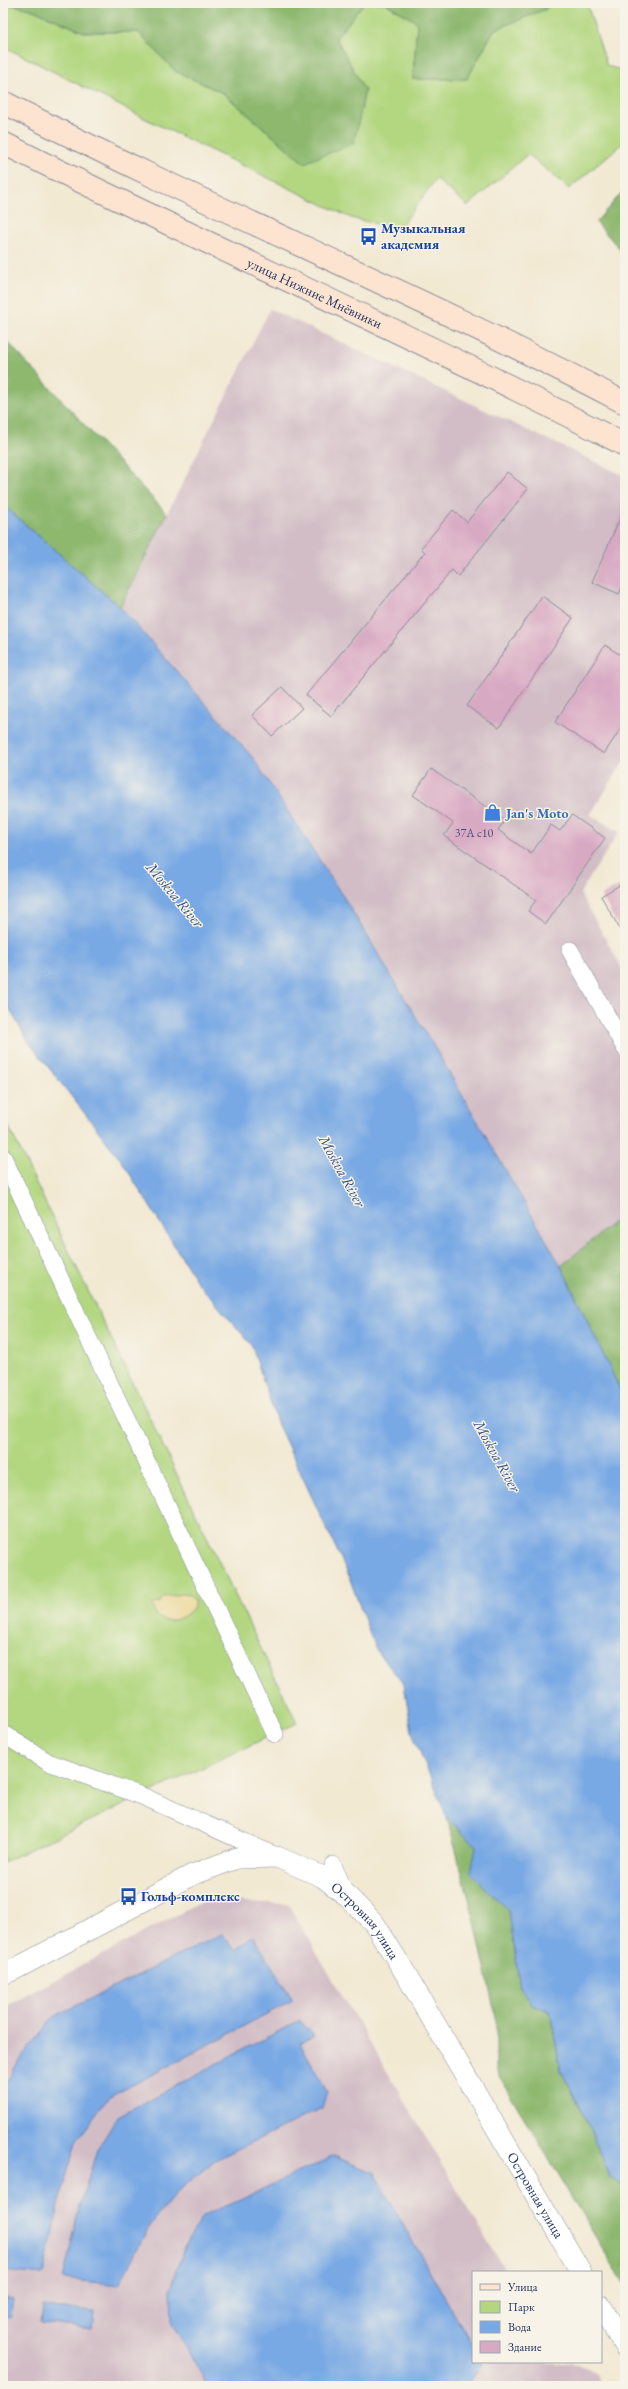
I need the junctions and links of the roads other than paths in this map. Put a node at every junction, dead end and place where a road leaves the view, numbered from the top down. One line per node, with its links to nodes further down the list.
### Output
1 (3, 102): 3 (main road)
2 (3, 144): 4 (main road, улица Нижние Мнёвники)
3 (625, 403)
4 (625, 445)
5 (570, 950): 6 (street)
6 (625, 1048)
7 (3, 1157): 9 (street)
8 (3, 1734): 10 (street)
9 (275, 1734)
10 (277, 1857): 12 (street, Островная улица); 13 (street, Островная улица)
11 (333, 1865): 12 (street)
12 (346, 1895): 14 (street, Островная улица)
13 (3, 1974)
14 (580, 2271)
15 (602, 2308): 16 (street)
16 (625, 2347)

